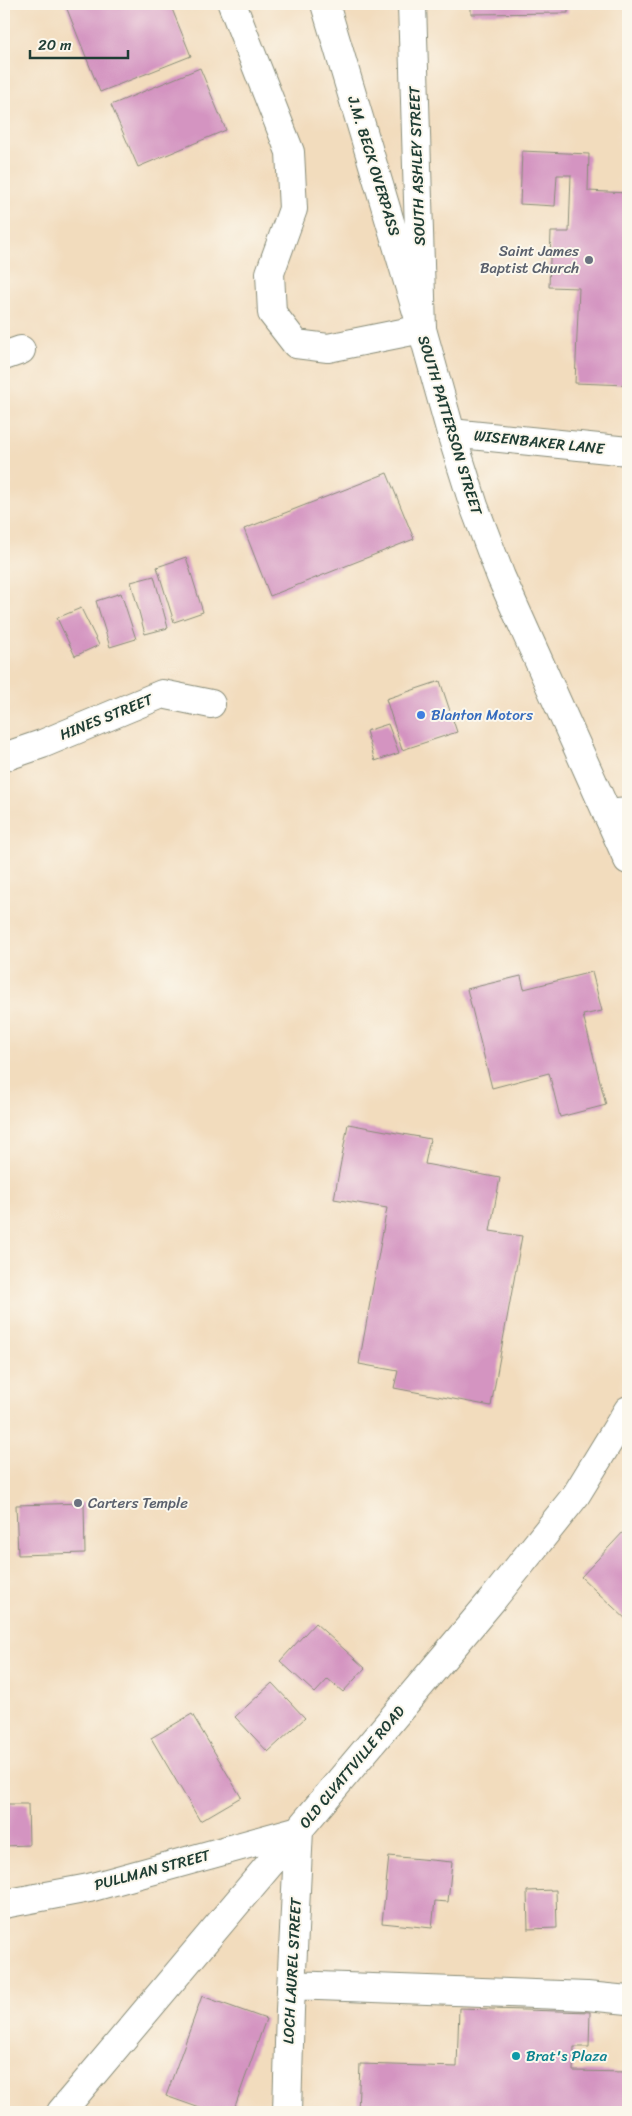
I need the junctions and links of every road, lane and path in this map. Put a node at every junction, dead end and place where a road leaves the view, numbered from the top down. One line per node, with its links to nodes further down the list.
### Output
1 (232, 4): 4 (street, SOUTH PATTERSON STREET)
2 (325, 4): 4 (street, J.M. BECK OVERPASS)
3 (412, 4): 4 (street, SOUTH ASHLEY STREET)
4 (422, 329): 5 (street, SOUTH PATTERSON STREET)
5 (451, 434): 6 (street, WISENBAKER LANE); 9 (street, SOUTH PATTERSON STREET)
6 (628, 451)
7 (211, 704): 8 (street, HINES STREET)
8 (4, 757)
9 (618, 813): 10 (street, SOUTH PATTERSON STREET)
10 (628, 860)
11 (628, 1410): 12 (street, OLD CLYATTVILLE ROAD)
12 (299, 1830): 13 (street, PULLMAN STREET); 14 (street, LOCH LAUREL STREET); 16 (street, OLD CLYATTVILLE ROAD)
13 (4, 1904)
14 (291, 1985): 15 (street); 17 (street, LOCH LAUREL STREET)
15 (628, 2000)
16 (61, 2112)
17 (287, 2112)

